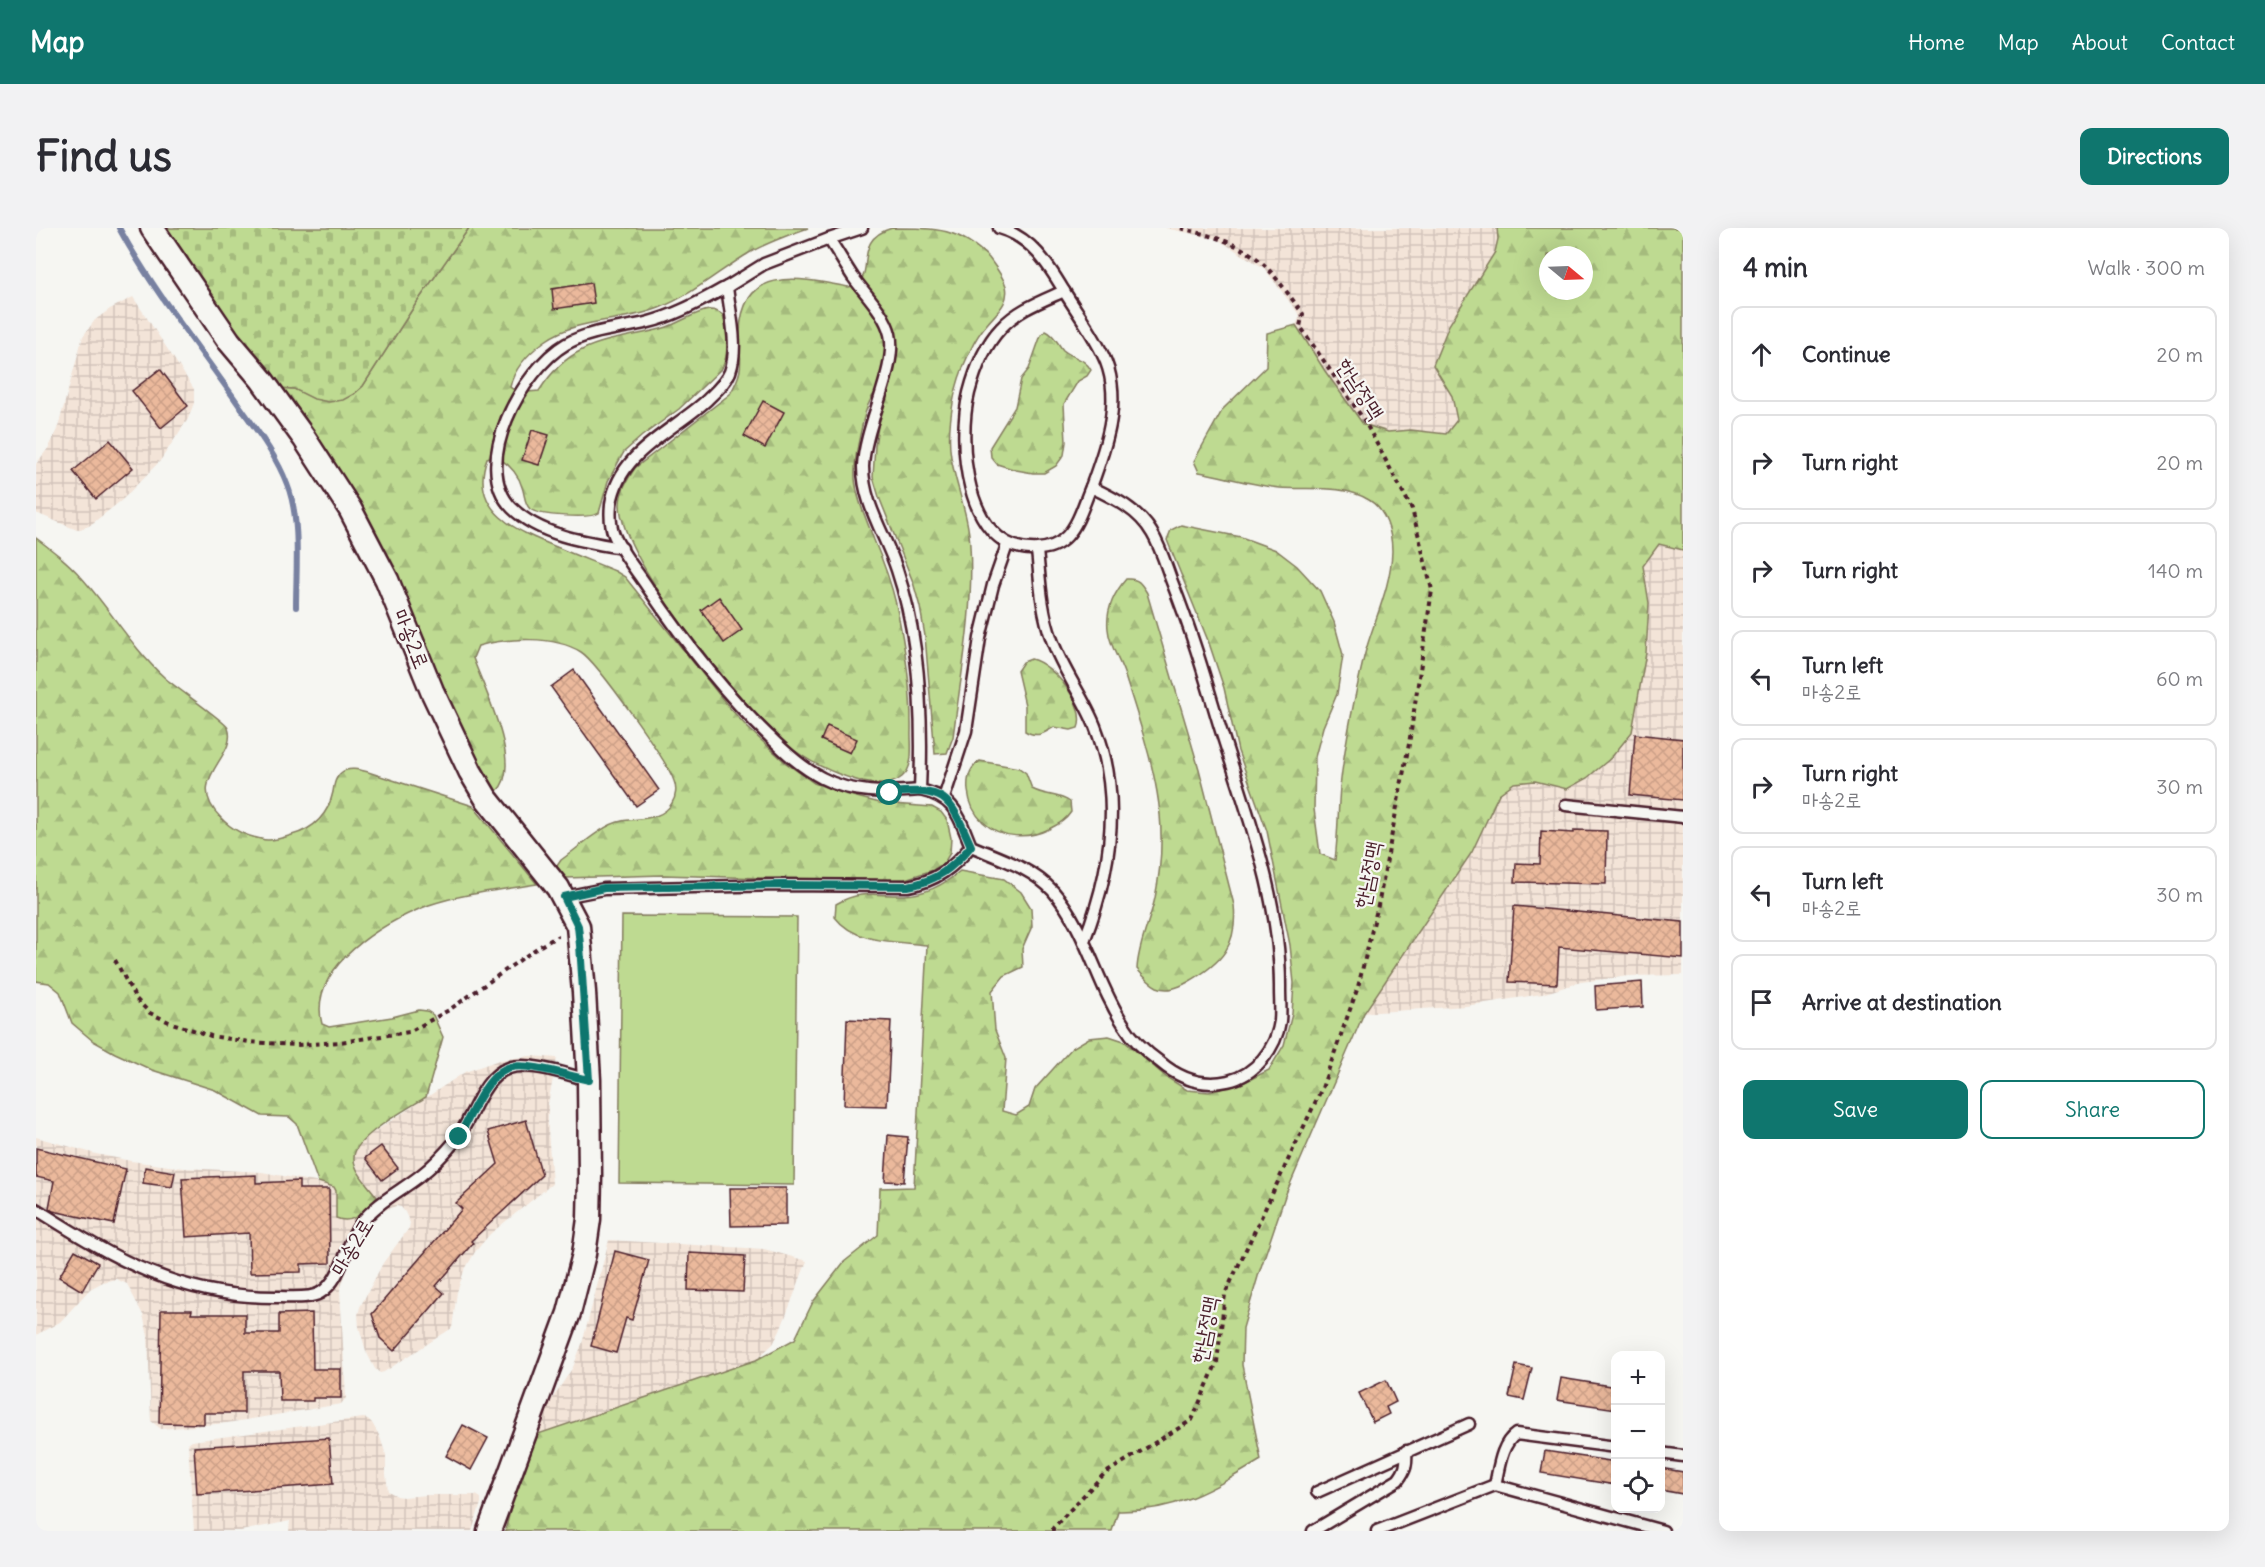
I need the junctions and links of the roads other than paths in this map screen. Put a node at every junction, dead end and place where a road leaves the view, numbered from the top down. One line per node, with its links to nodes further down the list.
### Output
1 (152, 228): 16 (street, 마송2로)
2 (862, 228): 4 (lane)
3 (999, 228): 6 (lane)
4 (829, 239): 5 (lane); 11 (lane)
5 (727, 287): 9 (lane); 9 (lane)
6 (1064, 291): 7 (lane); 8 (lane)
7 (1091, 487): 10 (lane); 17 (lane)
8 (1007, 545): 10 (lane); 12 (lane)
9 (622, 548): 11 (lane)
10 (1037, 550): 17 (lane)
11 (920, 790): 12 (lane)
12 (944, 798): 15 (lane)
13 (1566, 805): 14 (lane)
14 (1683, 817)
15 (971, 846): 16 (lane); 17 (lane)
16 (564, 897): 18 (street, 마송2로)
17 (1084, 941)
18 (589, 1080): 19 (lane, 마송2로); 27 (street, 마송2로)
19 (36, 1209)
20 (1469, 1424): 22 (lane)
21 (1611, 1446): 25 (lane)
22 (1406, 1451): 26 (lane); 28 (lane)
23 (1665, 1454): 24 (lane)
24 (1683, 1456)
25 (1495, 1485): 29 (lane); 30 (lane)
26 (1317, 1491)
27 (489, 1531)
28 (1313, 1531)
29 (1377, 1531)
30 (1663, 1531)

